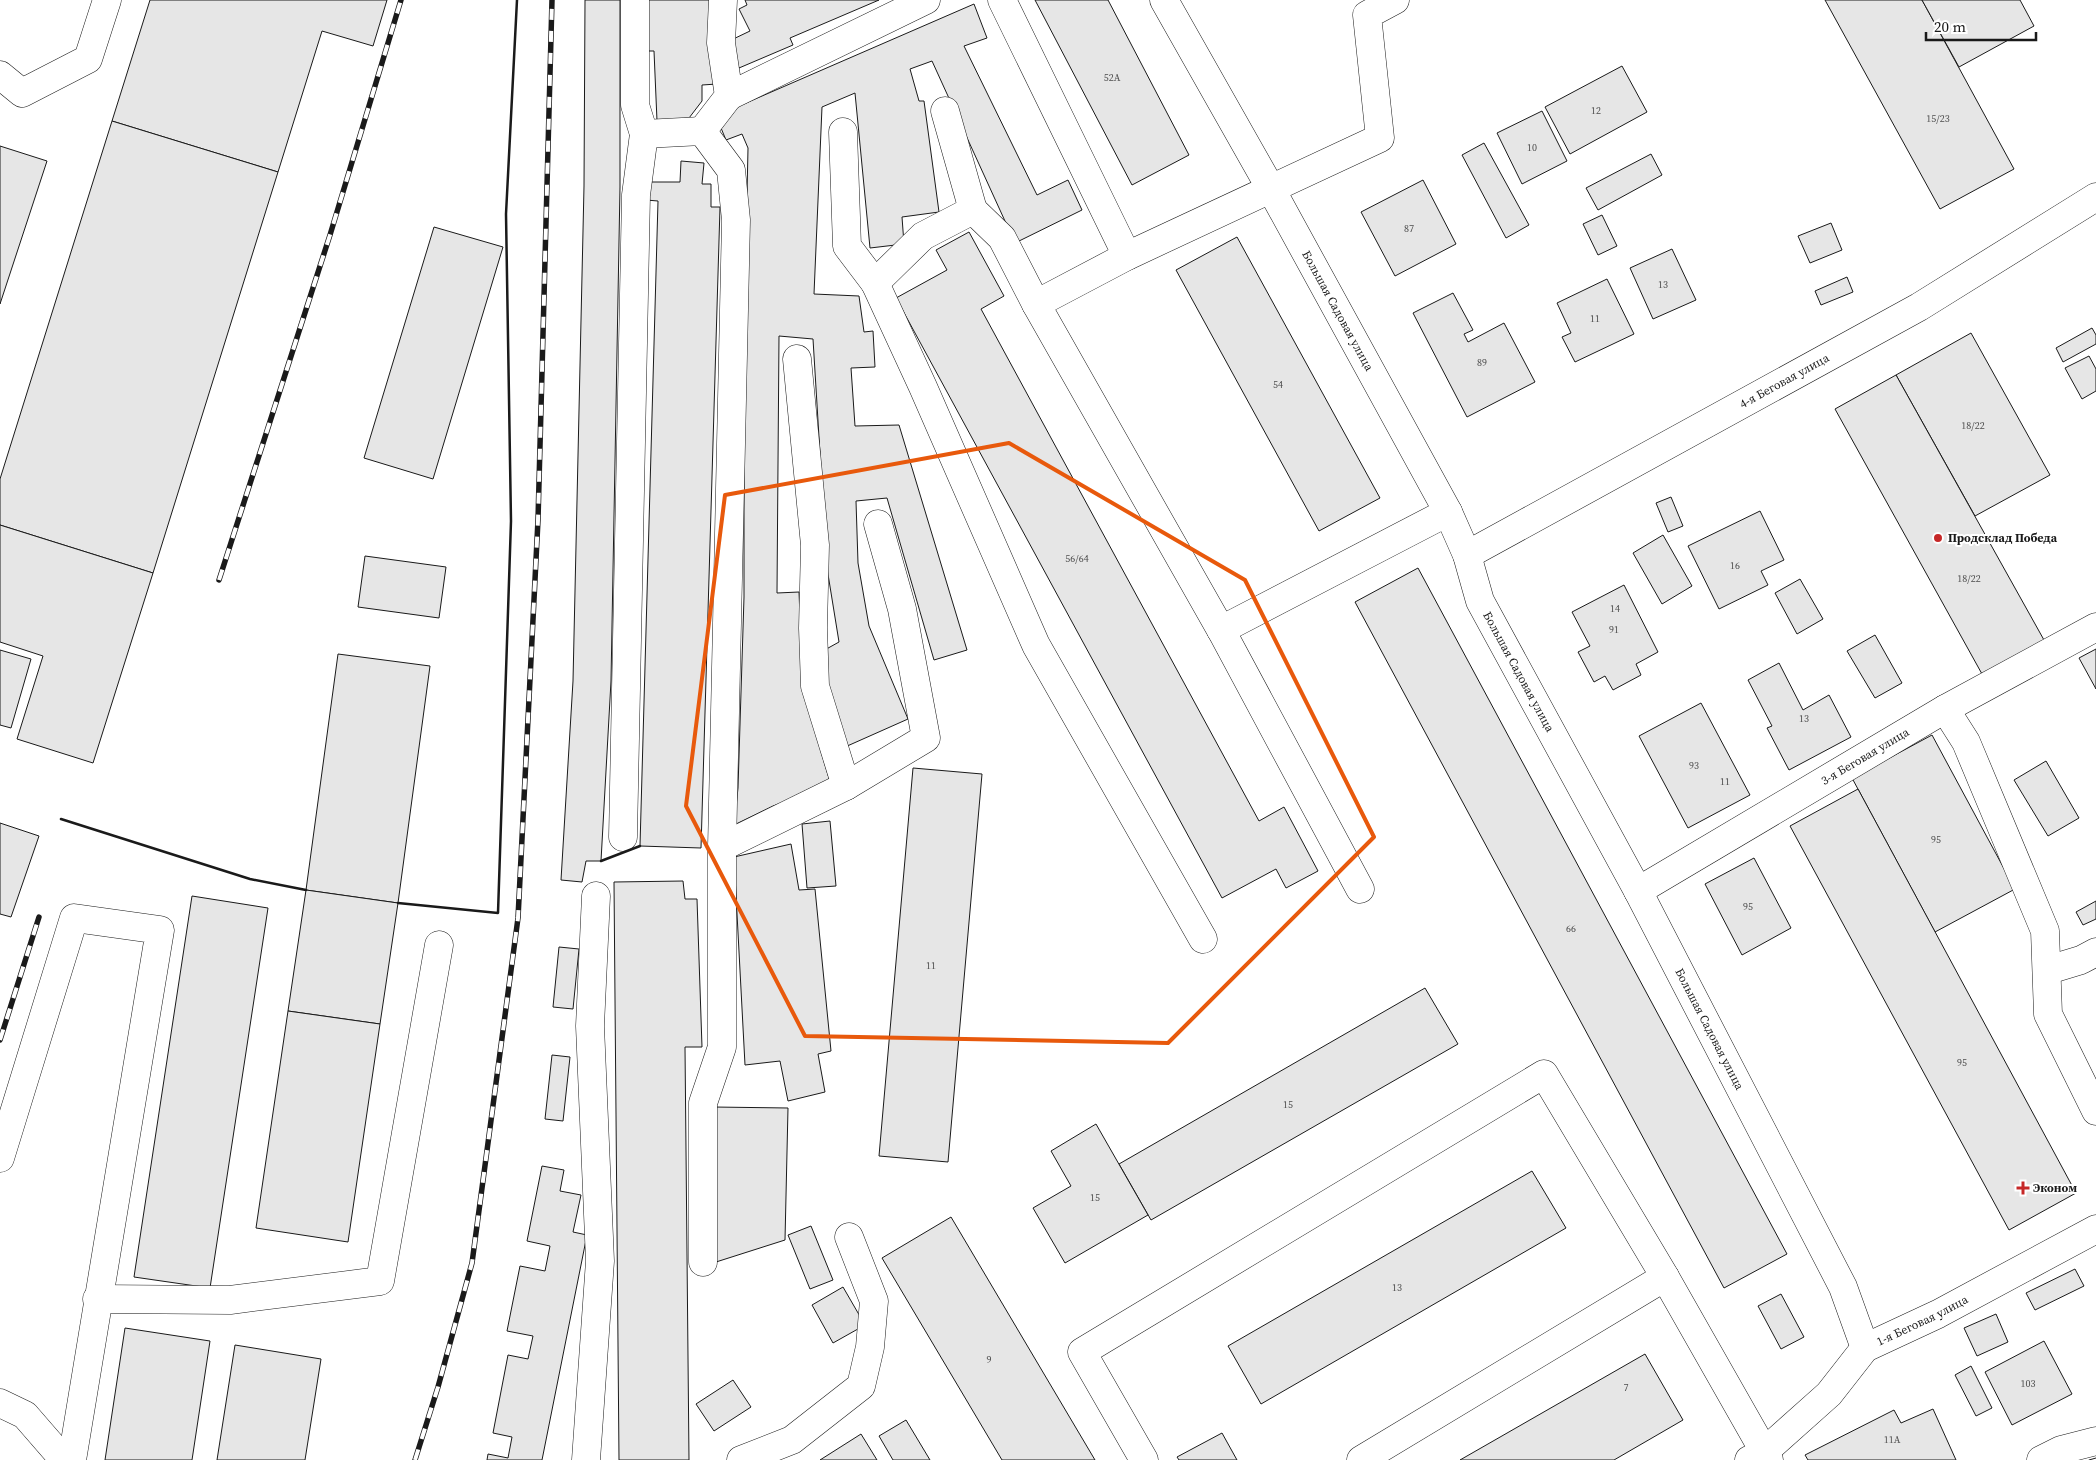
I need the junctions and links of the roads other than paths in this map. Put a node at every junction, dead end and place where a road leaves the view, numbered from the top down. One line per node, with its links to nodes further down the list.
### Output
1 (108, 0): 8 (street)
2 (635, 0): 13 (street)
3 (724, 0): 9 (street)
4 (926, 0): 9 (street)
5 (1002, 0): 17 (street)
6 (1164, 0): 14 (street, Большая Садовая улица)
7 (1395, 0): 14 (street)
8 (0, 75)
9 (729, 96): 11 (street)
10 (945, 111): 16 (street)
11 (702, 131): 13 (street); 29 (street)
12 (843, 132): 18 (street)
13 (644, 134): 28 (street)
14 (1271, 188): 17 (street); 21 (street, Большая Садовая улица)
15 (2096, 197): 23 (street, 4-я Беговая улица)
16 (973, 210): 18 (street); 19 (street)
17 (1127, 256): 19 (street)
18 (875, 283): 33 (street)
19 (1036, 304): 25 (street)
20 (797, 359): 27 (street)
21 (1448, 512): 23 (street, Большая Садовая улица); 25 (street)
22 (878, 524): 27 (street)
23 (1467, 554): 31 (street, Большая Садовая улица)
24 (2096, 627): 26 (street, 3-я Беговая улица)
25 (1221, 630): 30 (street)
26 (1945, 709): 31 (street, 3-я Беговая улица); 36 (street)
27 (846, 786): 29 (street)
28 (624, 837)
29 (722, 847): 41 (street)
30 (1360, 889)
31 (1638, 891): 44 (street, Большая Садовая улица)
32 (596, 896): 50 (street)
33 (1203, 939)
34 (440, 945): 43 (street)
35 (2096, 952): 36 (street)
36 (2048, 970): 37 (street)
37 (2096, 1111)
38 (0, 1158): 43 (street)
39 (2096, 1229): 44 (street, 1-я Беговая улица)
40 (849, 1237): 51 (street)
41 (703, 1262)
42 (1665, 1277): 47 (street); 52 (street); 53 (street)
43 (97, 1299): 49 (street)
44 (1865, 1348): 47 (street, 1-я Беговая улица)
45 (0, 1403): 48 (street)
46 (2096, 1441): 54 (street)
47 (1761, 1457)
48 (64, 1460)
49 (72, 1460)
50 (586, 1460)
51 (741, 1460)
52 (1144, 1460)
53 (1361, 1460)
54 (2041, 1460)

